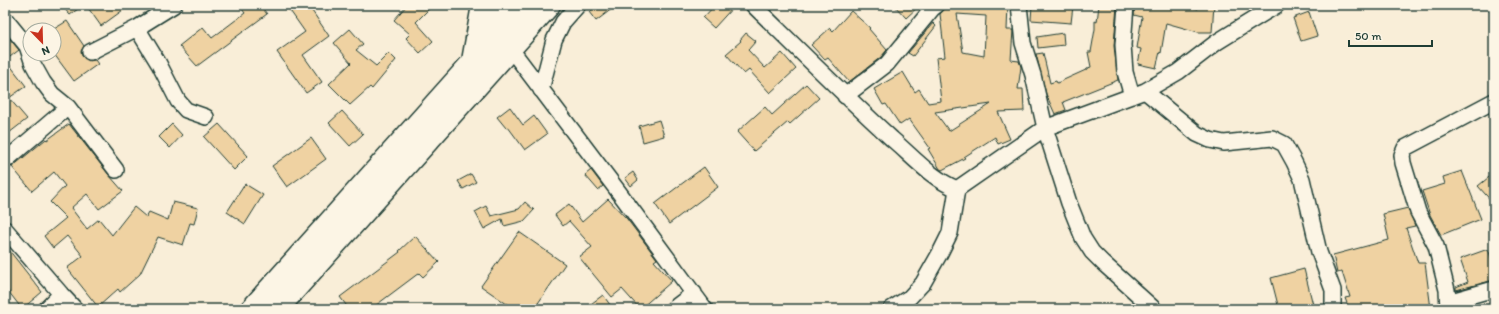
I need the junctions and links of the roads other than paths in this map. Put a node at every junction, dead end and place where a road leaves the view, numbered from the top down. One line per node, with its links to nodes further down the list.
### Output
1 (174, 5): 12 (street)
2 (523, 5): 10 (highway); 13 (highway)
3 (549, 5): 13 (highway)
4 (578, 5): 16 (street)
5 (753, 5): 18 (street)
6 (937, 5): 18 (street)
7 (1019, 5): 22 (street)
8 (1126, 5): 17 (street)
9 (1276, 5): 17 (street)
10 (480, 8): 13 (street); 15 (highway)
11 (5, 19): 20 (street)
12 (137, 28): 14 (street); 21 (street)
13 (504, 41): 15 (highway); 16 (street); 34 (highway)
14 (90, 52)
15 (473, 61): 33 (highway)
16 (541, 90): 28 (street)
17 (1138, 94): 22 (street); 39 (street)
18 (845, 96): 25 (street)
19 (1494, 101): 30 (street)
20 (68, 107): 23 (street); 24 (street)
21 (206, 117)
22 (1045, 128): 25 (street); 38 (street)
23 (5, 161)
24 (116, 170)
25 (957, 189): 37 (street)
26 (5, 229): 29 (street)
27 (1494, 289): 30 (street)
28 (694, 293): 35 (street); 36 (street)
29 (61, 294): 31 (street); 32 (street)
30 (1448, 306)
31 (46, 309)
32 (76, 309)
33 (252, 309)
34 (277, 309)
35 (673, 309)
36 (705, 309)
37 (891, 309)
38 (1154, 309)
39 (1333, 309)

